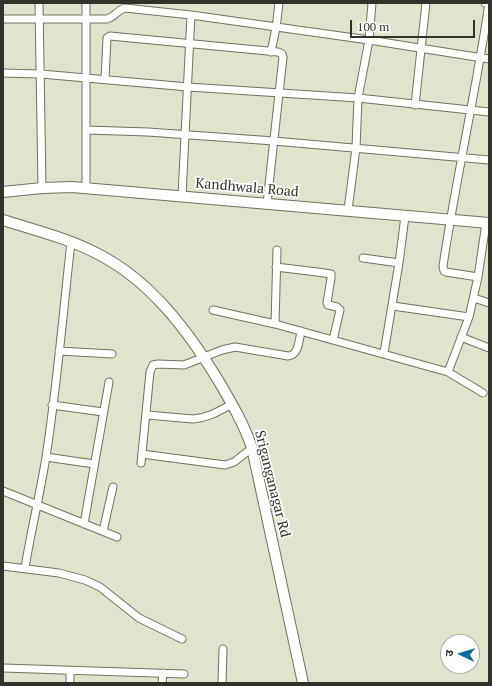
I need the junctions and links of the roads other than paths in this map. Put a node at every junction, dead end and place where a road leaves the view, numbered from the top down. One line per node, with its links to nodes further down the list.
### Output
1 (39, 3): 8 (street)
2 (86, 3): 10 (street)
3 (279, 3): 11 (street)
4 (372, 3): 12 (street)
5 (426, 3): 14 (street)
6 (485, 3): 16 (street)
7 (191, 15): 10 (street); 11 (street); 13 (street)
8 (39, 18): 9 (street); 10 (street); 19 (street)
9 (3, 19)
10 (87, 19): 20 (street)
11 (276, 28): 12 (street); 15 (street)
12 (369, 40): 14 (street); 24 (street)
13 (190, 43): 15 (street); 21 (street); 22 (street)
14 (420, 48): 16 (street); 25 (street)
15 (271, 52): 23 (street)
16 (481, 58): 17 (street); 26 (street)
17 (489, 59)
18 (3, 73): 19 (street)
19 (41, 74): 20 (street); 34 (street)
20 (86, 77): 21 (street); 28 (street)
21 (105, 79): 22 (street)
22 (188, 87): 23 (street); 29 (street)
23 (279, 94): 24 (street); 30 (street)
24 (358, 98): 25 (street); 31 (street)
25 (414, 105): 26 (street)
26 (470, 110): 27 (street); 32 (street)
27 (489, 112)
28 (86, 130): 29 (street); 35 (street)
29 (186, 135): 30 (street); 37 (street)
30 (274, 141): 31 (street); 38 (street)
31 (356, 148): 32 (street); 39 (street)
32 (462, 158): 33 (street); 41 (street)
33 (489, 160)
34 (42, 188): 35 (main road, Kandhwala Road); 36 (main road, Kandhwala Road)
35 (86, 188): 37 (main road, Kandhwala Road)
36 (3, 192)
37 (182, 196): 38 (main road, Kandhwala Road)
38 (267, 203): 39 (main road, Kandhwala Road)
39 (348, 210): 40 (main road, Kandhwala Road)
40 (405, 216): 41 (main road, Kandhwala Road); 47 (street)
41 (450, 219): 43 (main road, Kandhwala Road); 49 (street)
42 (3, 220): 44 (main road, Sriganganagar Rd)
43 (488, 223): 49 (street)
44 (71, 242): 60 (street); 63 (main road, Sriganganagar Rd)
45 (277, 250): 48 (street)
46 (363, 258): 47 (street)
47 (399, 262): 52 (street)
48 (276, 267): 55 (street); 58 (street)
49 (478, 277): 50 (street)
50 (474, 298): 51 (street); 54 (street)
51 (489, 303)
52 (393, 306): 54 (street); 61 (street)
53 (213, 310): 55 (street)
54 (469, 317): 57 (street)
55 (274, 324): 56 (street)
56 (301, 331): 58 (street); 63 (street)
57 (461, 337): 59 (street); 64 (street)
58 (333, 340): 61 (street)
59 (489, 348)
60 (59, 351): 62 (street); 68 (street)
61 (384, 353): 64 (street)
62 (112, 354)
63 (204, 357): 67 (main road, Sriganganagar Rd); 70 (street)
64 (448, 372): 66 (street)
65 (109, 382): 69 (street)
66 (483, 393)
67 (232, 404): 70 (street); 71 (main road, Sriganganagar Rd)
68 (52, 405): 69 (street); 73 (street)
69 (104, 412): 75 (street)
70 (146, 415): 72 (street)
71 (252, 448): 72 (street); 93 (main road, Sriganganagar Rd)
72 (142, 454): 74 (street)
73 (46, 457): 75 (street); 78 (street)
74 (141, 463)
75 (94, 464): 79 (street)
76 (113, 487): 80 (street)
77 (3, 491): 78 (street)
78 (38, 505): 79 (street); 83 (street)
79 (84, 524): 80 (street)
80 (103, 531): 81 (street)
81 (116, 536)
82 (3, 566): 83 (street)
83 (25, 568): 84 (street)
84 (182, 639)
85 (223, 649): 92 (street)
86 (3, 668): 87 (street)
87 (70, 671): 88 (street); 90 (street)
88 (163, 673): 89 (street); 91 (street)
89 (184, 674)
90 (70, 683)
91 (162, 683)
92 (222, 683)
93 (303, 683)

